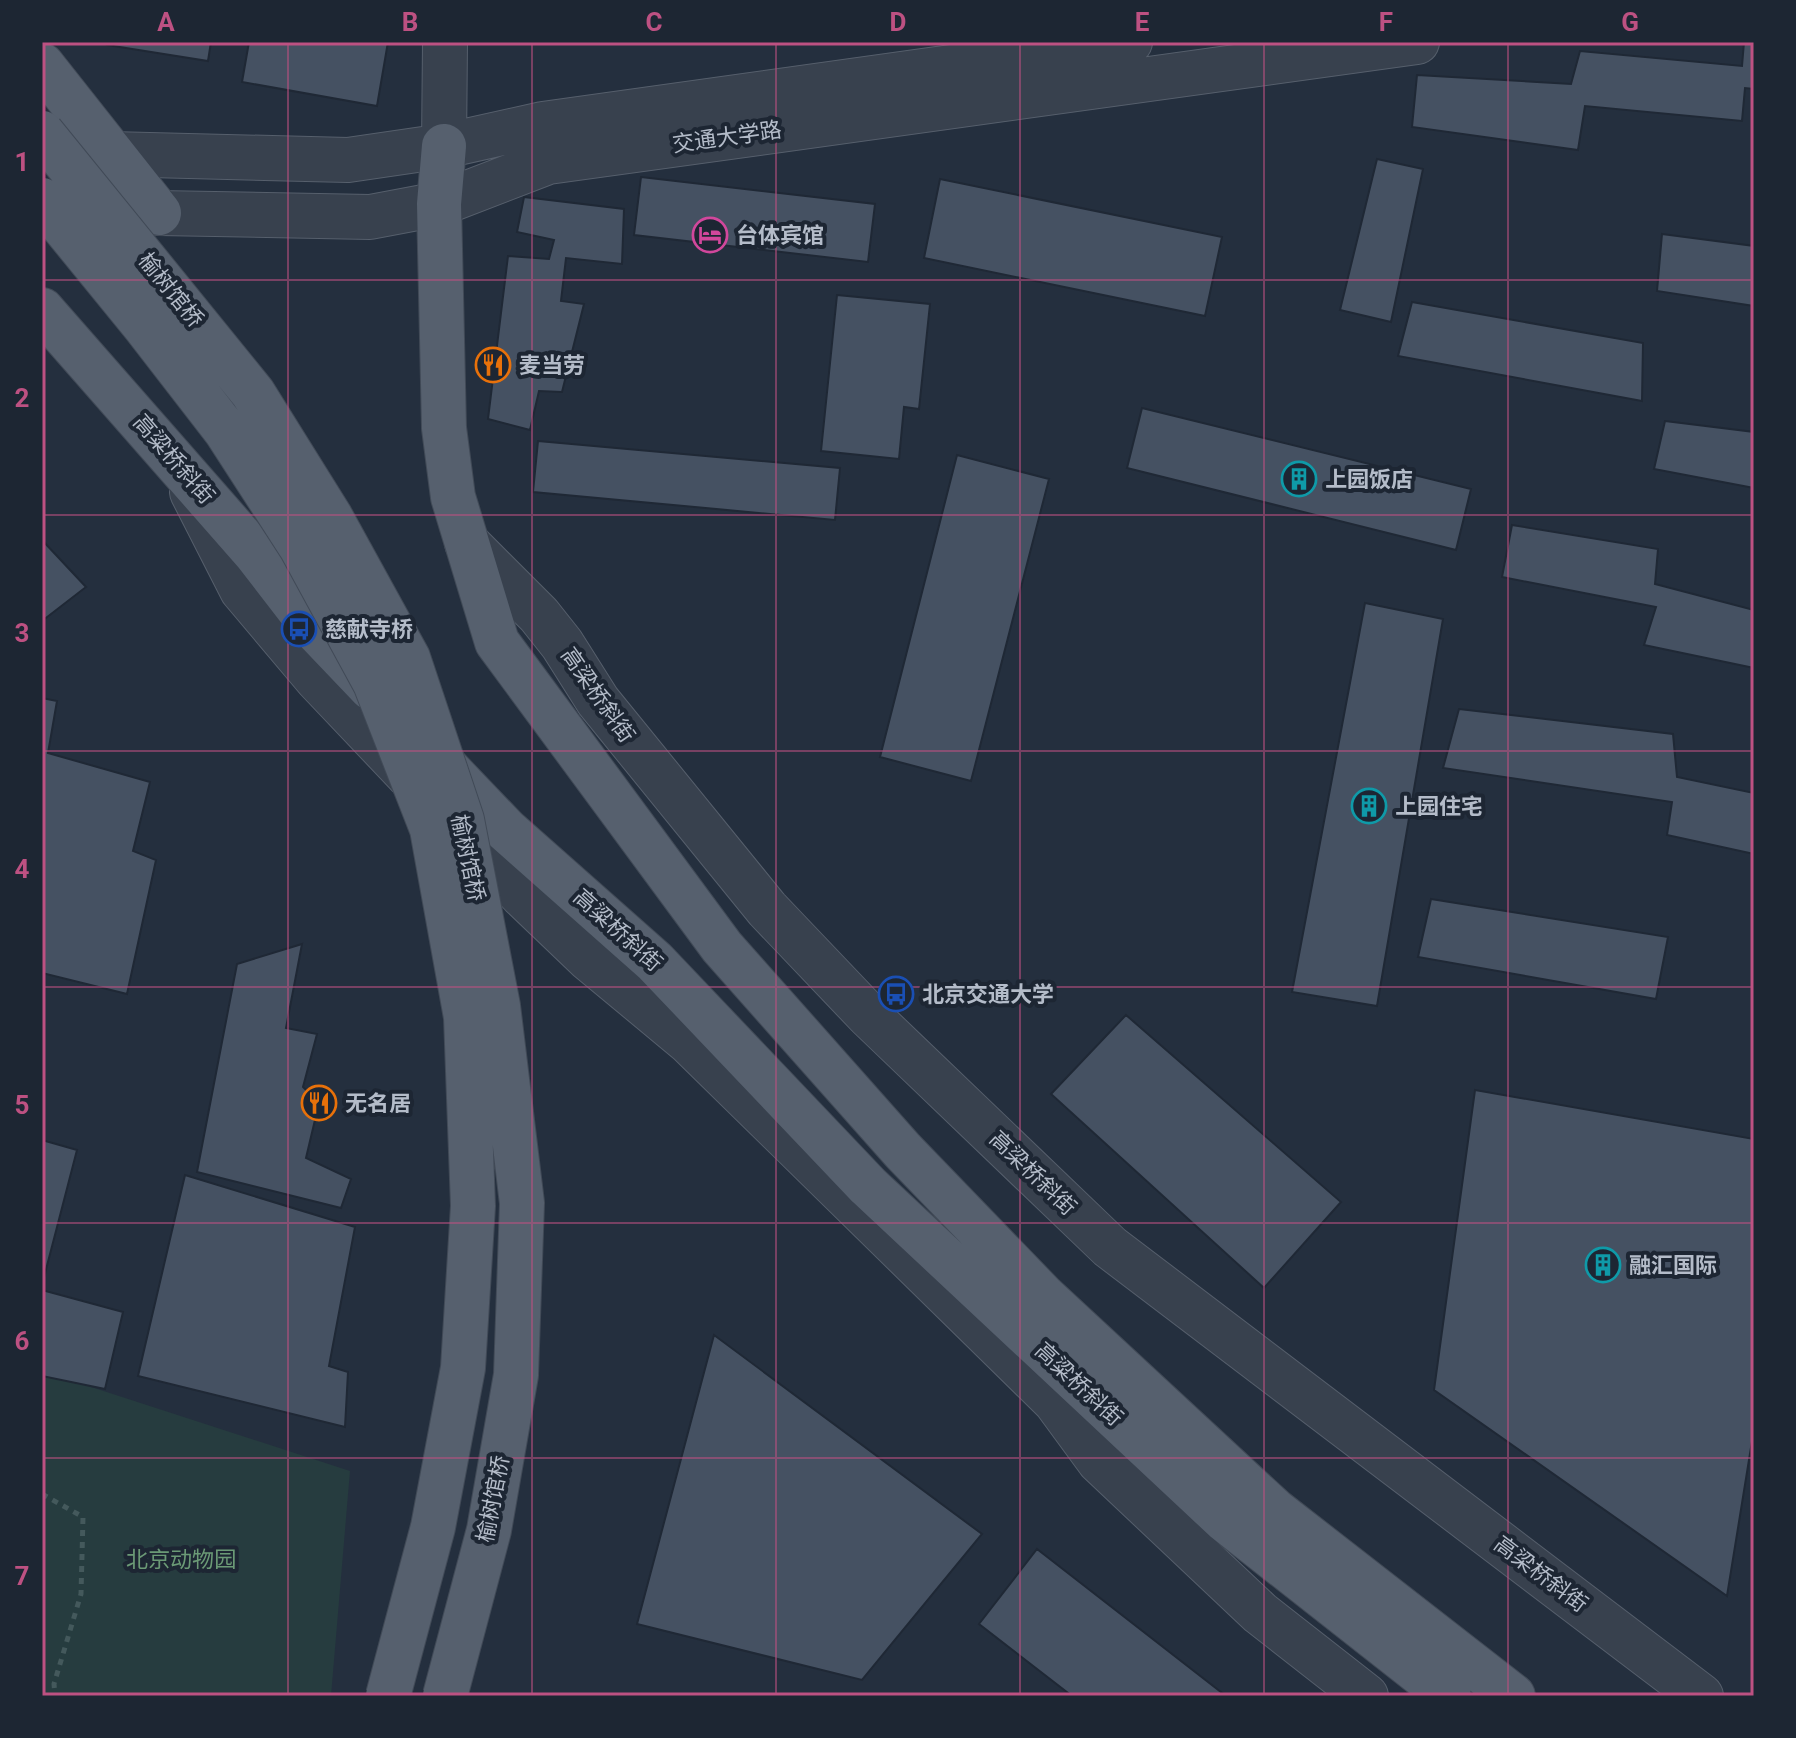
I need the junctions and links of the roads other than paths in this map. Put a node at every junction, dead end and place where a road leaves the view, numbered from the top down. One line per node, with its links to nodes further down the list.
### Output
1 (445, 42): 6 (street)
2 (1130, 42): 6 (street, 交通大学路)
3 (1417, 42): 9 (street, 交通大学路)
4 (42, 65): 7 (main road)
5 (42, 136): 7 (street, 交通大学路); 17 (main road, 榆树馆桥, bridge)
6 (444, 146): 7 (street, 交通大学路); 9 (main road)
7 (111, 154): 10 (main road)
8 (42, 199): 10 (street, 交通大学路); 16 (main road, 榆树馆桥, bridge)
9 (439, 204): 10 (street, 交通大学路); 13 (main road)
10 (159, 213)
11 (42, 310): 12 (main road, 高粱桥斜街)
12 (178, 464): 14 (main road, 高粱桥斜街); 15 (street)
13 (467, 543): 20 (main road); 21 (street, 高梁桥斜街)
14 (1225, 1520): 15 (street); 19 (main road)
15 (1260, 1613): 18 (street)
16 (388, 1696)
17 (445, 1696)
18 (1366, 1696)
19 (1449, 1696)
20 (1513, 1696)
21 (1701, 1696)

